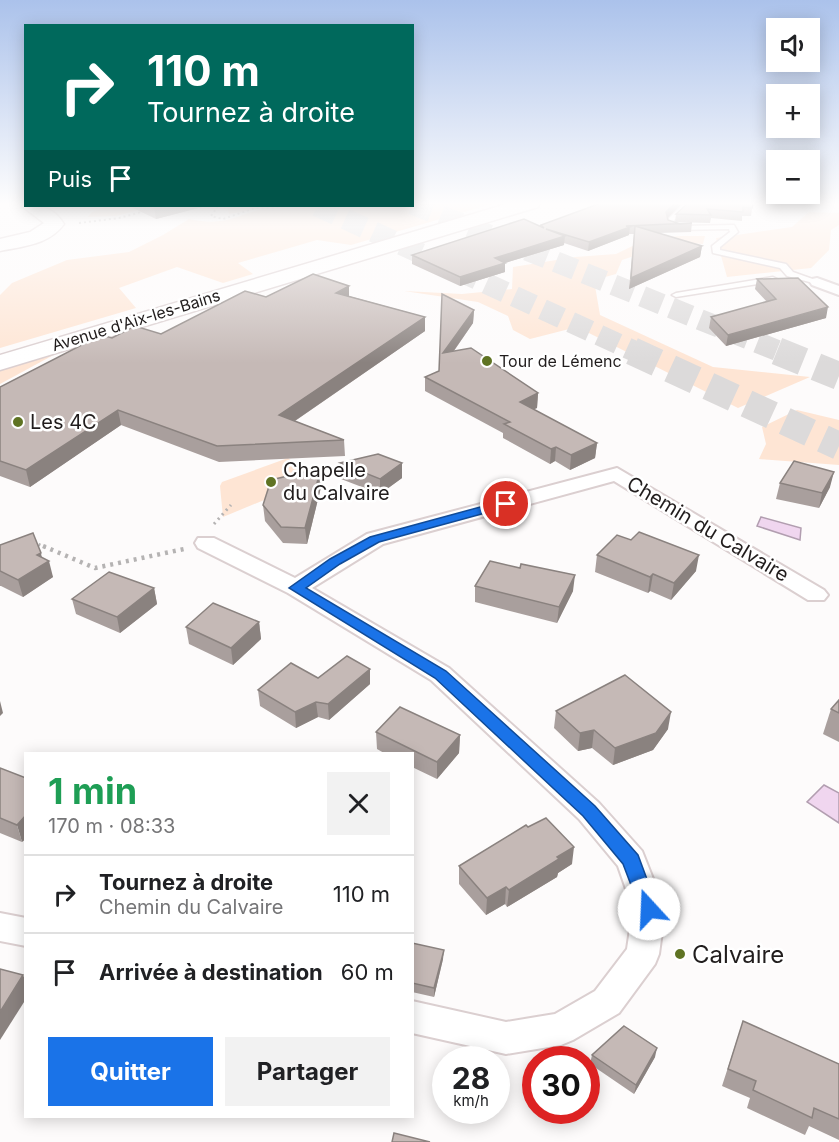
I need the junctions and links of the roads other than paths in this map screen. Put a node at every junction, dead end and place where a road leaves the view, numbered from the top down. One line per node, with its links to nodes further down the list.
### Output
1 (353, 256): 6 (main road, Avenue d'Aix-les-Bains)
2 (740, 256): 3 (lane)
3 (817, 282): 4 (street); 5 (lane)
4 (839, 291)
5 (676, 296)
6 (6, 360)
7 (206, 543): 8 (street)
8 (296, 588): 9 (street, Chemin du Calvaire); 12 (street)
9 (816, 595)
10 (0, 927): 11 (street)
11 (24, 932)
12 (414, 1017)

